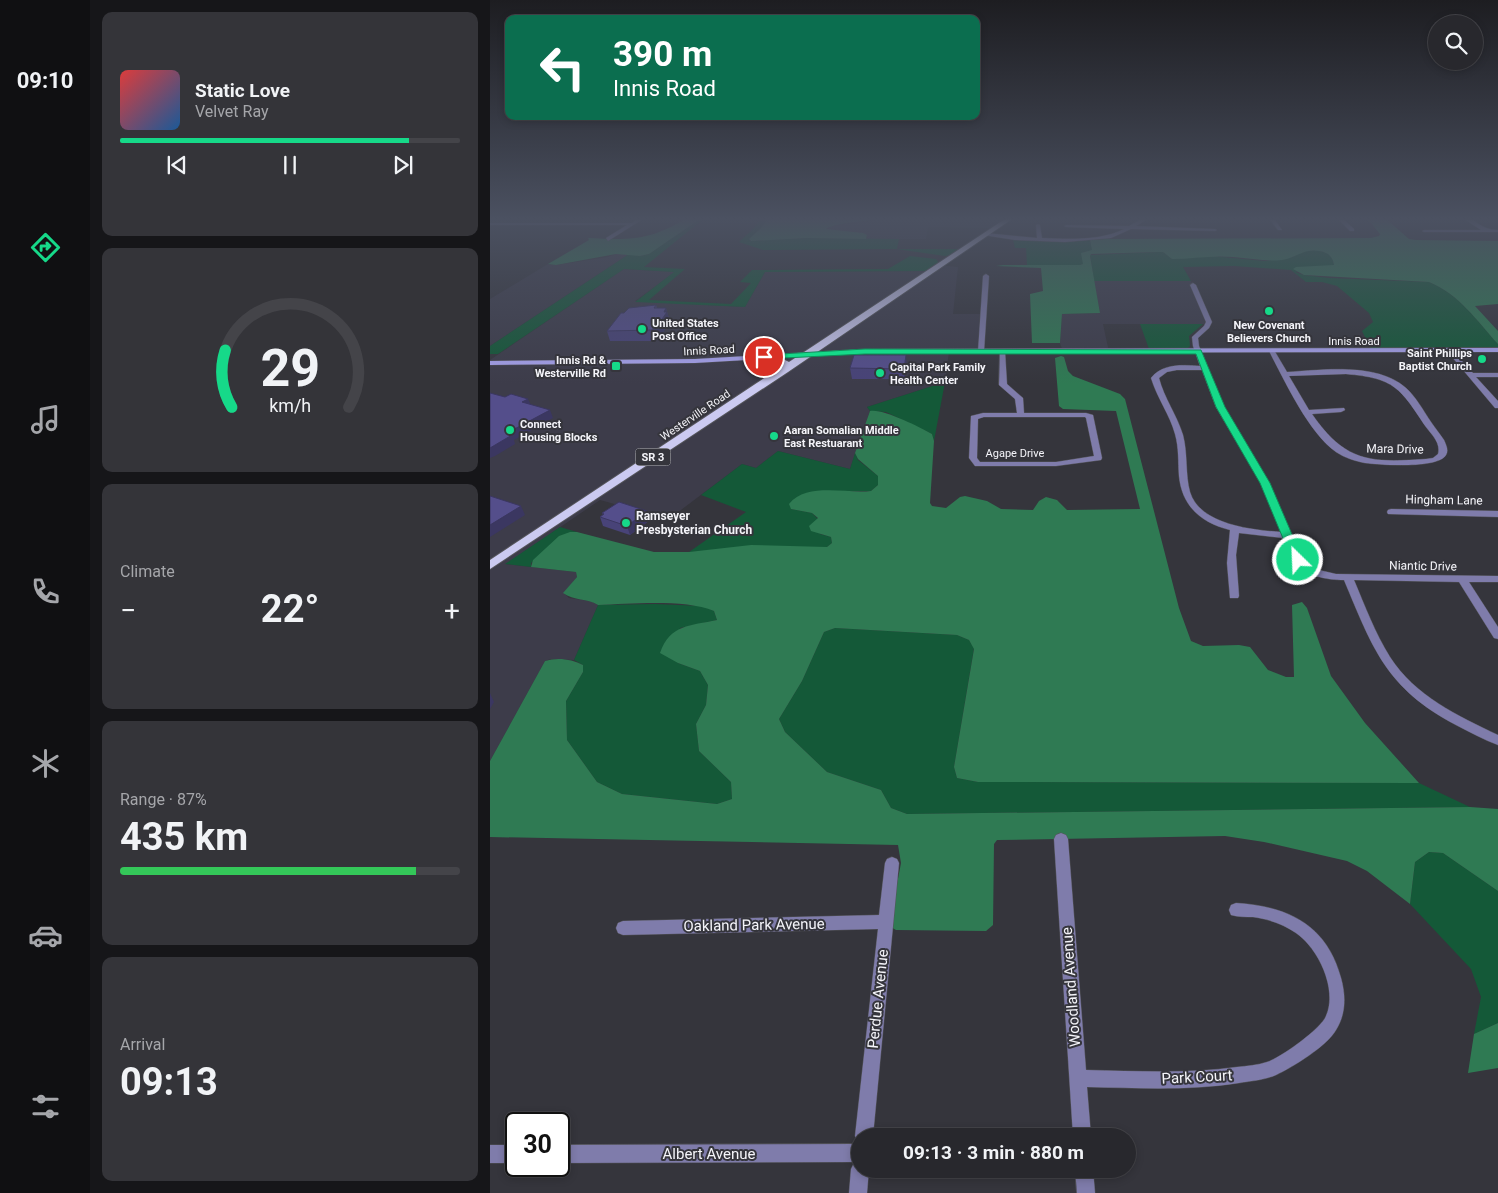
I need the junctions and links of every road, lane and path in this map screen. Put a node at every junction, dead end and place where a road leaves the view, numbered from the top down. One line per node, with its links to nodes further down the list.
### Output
1 (930, 273): 10 (main road, Westerville Road / SR 3)
2 (986, 276): 6 (street)
3 (1193, 285): 8 (street)
4 (1448, 350): 5 (main road, Innis Road); 9 (main road, Innis Road); 16 (street)
5 (1498, 350)
6 (981, 351): 7 (main road, Innis Road); 10 (main road, Innis Road)
7 (1002, 351): 8 (main road, Innis Road); 21 (street)
8 (1199, 352): 9 (main road, Innis Road); 13 (street, Niantic Drive)
9 (1272, 352): 15 (street)
10 (809, 354): 11 (main road, Innis Road); 14 (main road, Westerville Road / SR 3)
11 (764, 357): 12 (main road, Innis Road); 14 (main road)
12 (490, 363)
13 (1205, 368): 24 (street); 25 (street, Niantic Drive)
14 (784, 370): 26 (main road, Westerville Road / SR 3)
15 (1284, 374): 20 (street); 20 (street, Mara Drive)
16 (1470, 375): 17 (street); 18 (street)
17 (1498, 375)
18 (1498, 406)
19 (1341, 410): 20 (street)
20 (1308, 412)
21 (1021, 415): 21 (street, Agape Drive)
22 (1391, 512): 23 (street, Hingham Lane)
23 (1498, 514)
24 (1236, 530): 25 (street); 30 (street)
25 (1286, 536): 27 (street, Niantic Drive)
26 (490, 565)
27 (1348, 577): 28 (street, Niantic Drive); 32 (street)
28 (1462, 578): 29 (street, Niantic Drive); 31 (street)
29 (1498, 579)
30 (1234, 596)
31 (1498, 635)
32 (1498, 740)
33 (1061, 839): 38 (street, Woodland Avenue)
34 (892, 862): 36 (street, Perdue Avenue)
35 (1236, 910): 38 (street, Park Court)
36 (886, 922): 37 (street, Oakland Park Avenue); 39 (street, Perdue Avenue)
37 (622, 928)
38 (1078, 1078): 40 (street, Woodland Avenue)
39 (865, 1128)
40 (1081, 1128)
41 (851, 1153): 44 (street, Albert Avenue)
42 (490, 1154): 43 (street)
43 (505, 1154)
44 (570, 1154)
45 (859, 1178): 47 (street)
46 (1085, 1178): 48 (street)
47 (858, 1193)
48 (1086, 1193)

